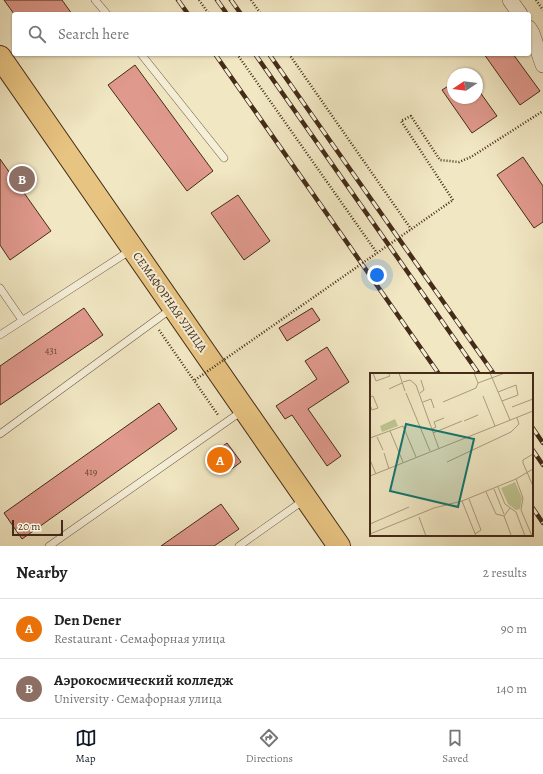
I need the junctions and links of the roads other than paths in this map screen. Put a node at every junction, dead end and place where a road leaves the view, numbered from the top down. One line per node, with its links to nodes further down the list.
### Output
1 (95, 0): 3 (lane)
2 (510, 0): 4 (street)
3 (105, 12)
4 (519, 12)
5 (531, 31): 8 (street)
6 (143, 56): 9 (lane)
7 (0, 57): 10 (highway, СЕМАФОРНАЯ УЛИЦА)
8 (543, 65)
9 (224, 158)
10 (133, 249): 12 (highway, СЕМАФОРНАЯ УЛИЦА); 13 (lane)
11 (0, 288): 13 (lane)
12 (174, 307): 15 (highway, СЕМАФОРНАЯ УЛИЦА); 16 (lane)
13 (22, 320): 14 (lane)
14 (0, 335)
15 (245, 410): 17 (highway, СЕМАФОРНАЯ УЛИЦА); 18 (lane)
16 (0, 434)
17 (306, 499): 19 (lane); 20 (highway, СЕМАФОРНАЯ УЛИЦА)
18 (49, 546)
19 (239, 546)
20 (339, 546)

